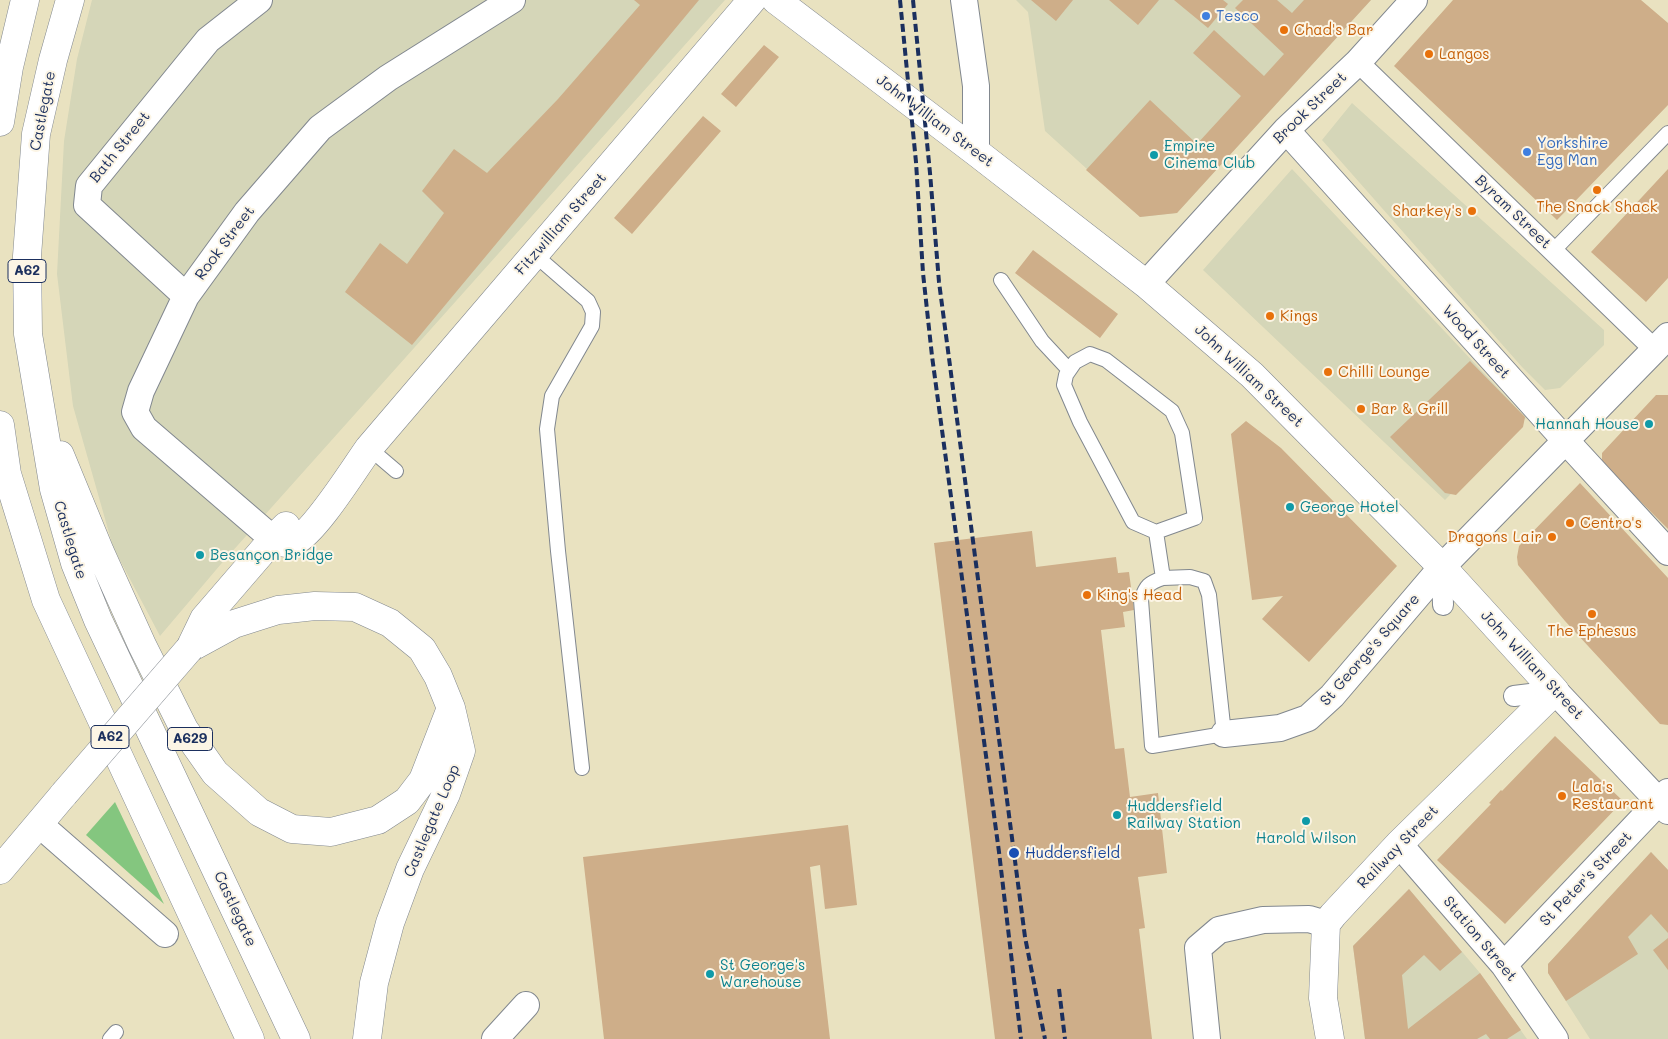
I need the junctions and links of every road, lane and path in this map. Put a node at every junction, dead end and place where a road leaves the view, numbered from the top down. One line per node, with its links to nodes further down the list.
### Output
1 (11, 0): 10 (main road)
2 (24, 0): 12 (main road)
3 (70, 0): 23 (main road, Castlegate / A62)
4 (259, 0): 20 (street, Bath Street)
5 (512, 0): 20 (street, Rook Street)
6 (752, 0): 17 (main road, Fitzwilliam Street)
7 (776, 0): 15 (main road, John William Street)
8 (964, 0): 15 (street)
9 (1414, 0): 11 (street, Brook Street)
10 (0, 15)
11 (1358, 62): 13 (street, Brook Street); 16 (street, Byram Street)
12 (0, 122)
13 (1286, 130): 19 (street, Brook Street); 25 (street, Wood Street)
14 (1668, 132): 16 (lane)
15 (976, 152): 19 (main road, John William Street)
16 (1553, 251): 21 (street, Byram Street)
17 (535, 255): 26 (main road, Fitzwilliam Street); 39 (lane)
18 (1001, 280): 22 (lane)
19 (1146, 284): 31 (main road, John William Street)
20 (186, 296): 29 (street, Rook Street)
21 (1664, 349): 25 (street)
22 (1069, 370): 28 (lane); 28 (lane)
23 (40, 408): 37 (main road, A629); 49 (main road, Castlegate / A62)
24 (0, 425): 48 (main road, A62)
25 (1566, 441): 30 (street, Wood Street); 31 (street)
26 (369, 448): 27 (lane); 29 (main road, Fitzwilliam Street)
27 (396, 471)
28 (1156, 532): 32 (lane)
29 (273, 539): 34 (main road, Fitzwilliam Street)
30 (1668, 552)
31 (1442, 567): 33 (street, St George's Square); 35 (main road, John William Street); 38 (street, St George's Square)
32 (1163, 578): 38 (lane); 38 (lane)
33 (1443, 605)
34 (190, 648): 37 (main road, Castlegate Loop); 41 (main road, bridge)
35 (1555, 691): 36 (street); 40 (street, John William Street); 42 (main road, Railway Street)
36 (1514, 696)
37 (451, 708): 50 (main road, Castlegate Loop)
38 (1224, 734)
39 (582, 768)
40 (1665, 802): 46 (street, St Peter's Street)
41 (39, 824): 43 (main road); 45 (street)
42 (1395, 839): 44 (main road, Railway Street); 46 (street, Station Street)
43 (0, 870)
44 (1326, 924): 52 (street); 53 (main road)
45 (164, 934)
46 (1504, 965): 54 (street, Station Street)
47 (526, 1005): 51 (street)
48 (250, 1039)
49 (296, 1039)
50 (367, 1039)
51 (495, 1039)
52 (1208, 1039)
53 (1330, 1039)
54 (1555, 1039)

